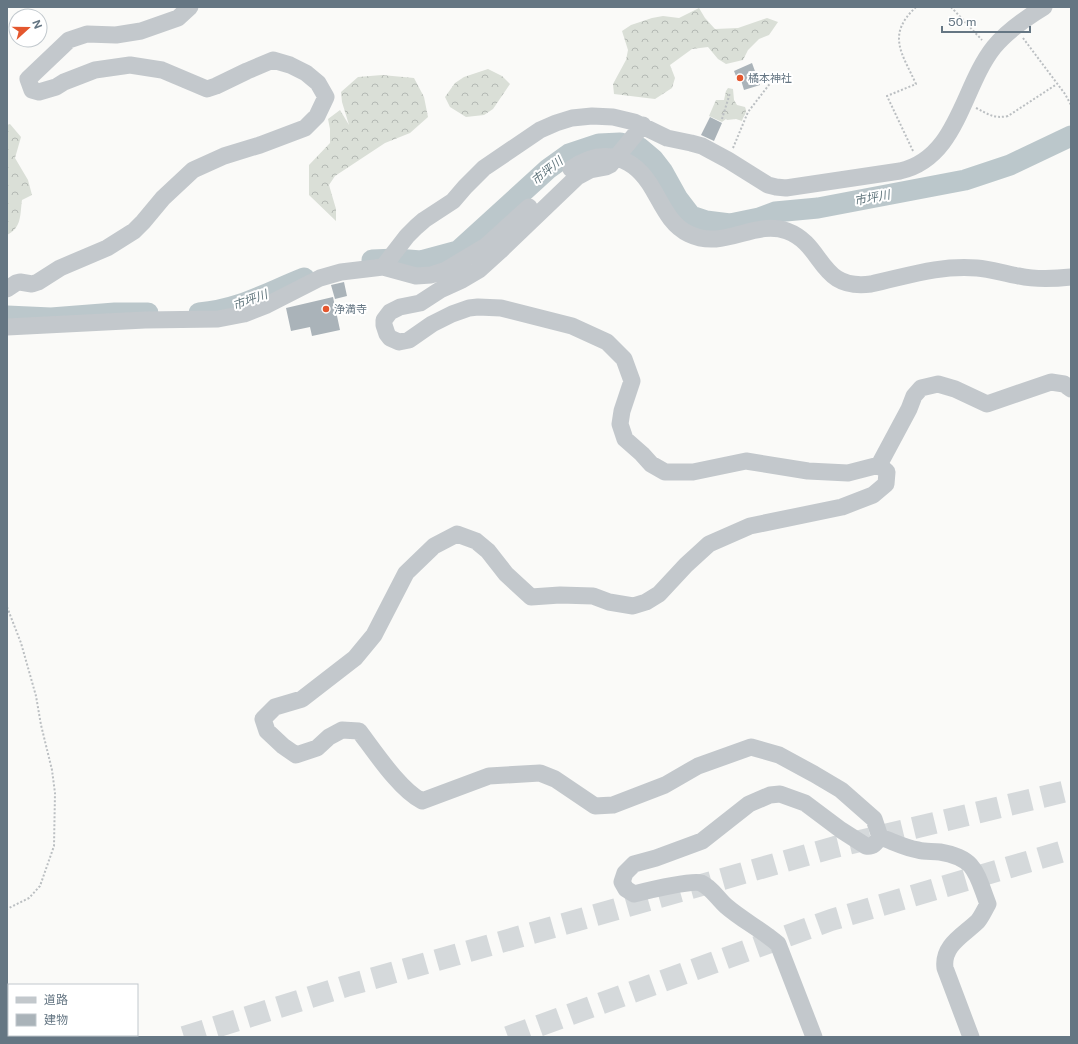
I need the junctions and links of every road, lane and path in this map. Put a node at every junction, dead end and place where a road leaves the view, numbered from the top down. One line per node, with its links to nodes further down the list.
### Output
1 (190, 7): 19 (street)
2 (916, 7): 16 (path)
3 (951, 7): 6 (path)
4 (1044, 7): 5 (street)
5 (1015, 27): 6 (street); 8 (path)
6 (992, 50): 10 (street)
7 (775, 77): 15 (path)
8 (1057, 84): 10 (path); 11 (path)
9 (730, 93): 12 (path)
10 (965, 102): 16 (street)
11 (1071, 105)
12 (722, 119)
13 (643, 126): 14 (street); 15 (street); 17 (street)
14 (616, 157): 17 (street); 18 (street); 22 (street)
15 (728, 160): 16 (street)
16 (919, 164)
17 (383, 267): 20 (street)
18 (1071, 277)
19 (7, 289)
20 (7, 327)
21 (1071, 389): 22 (street)
22 (879, 464): 24 (street)
23 (7, 607): 25 (path)
24 (880, 837): 26 (street); 27 (street)
25 (7, 909)
26 (814, 1037)
27 (971, 1037)

